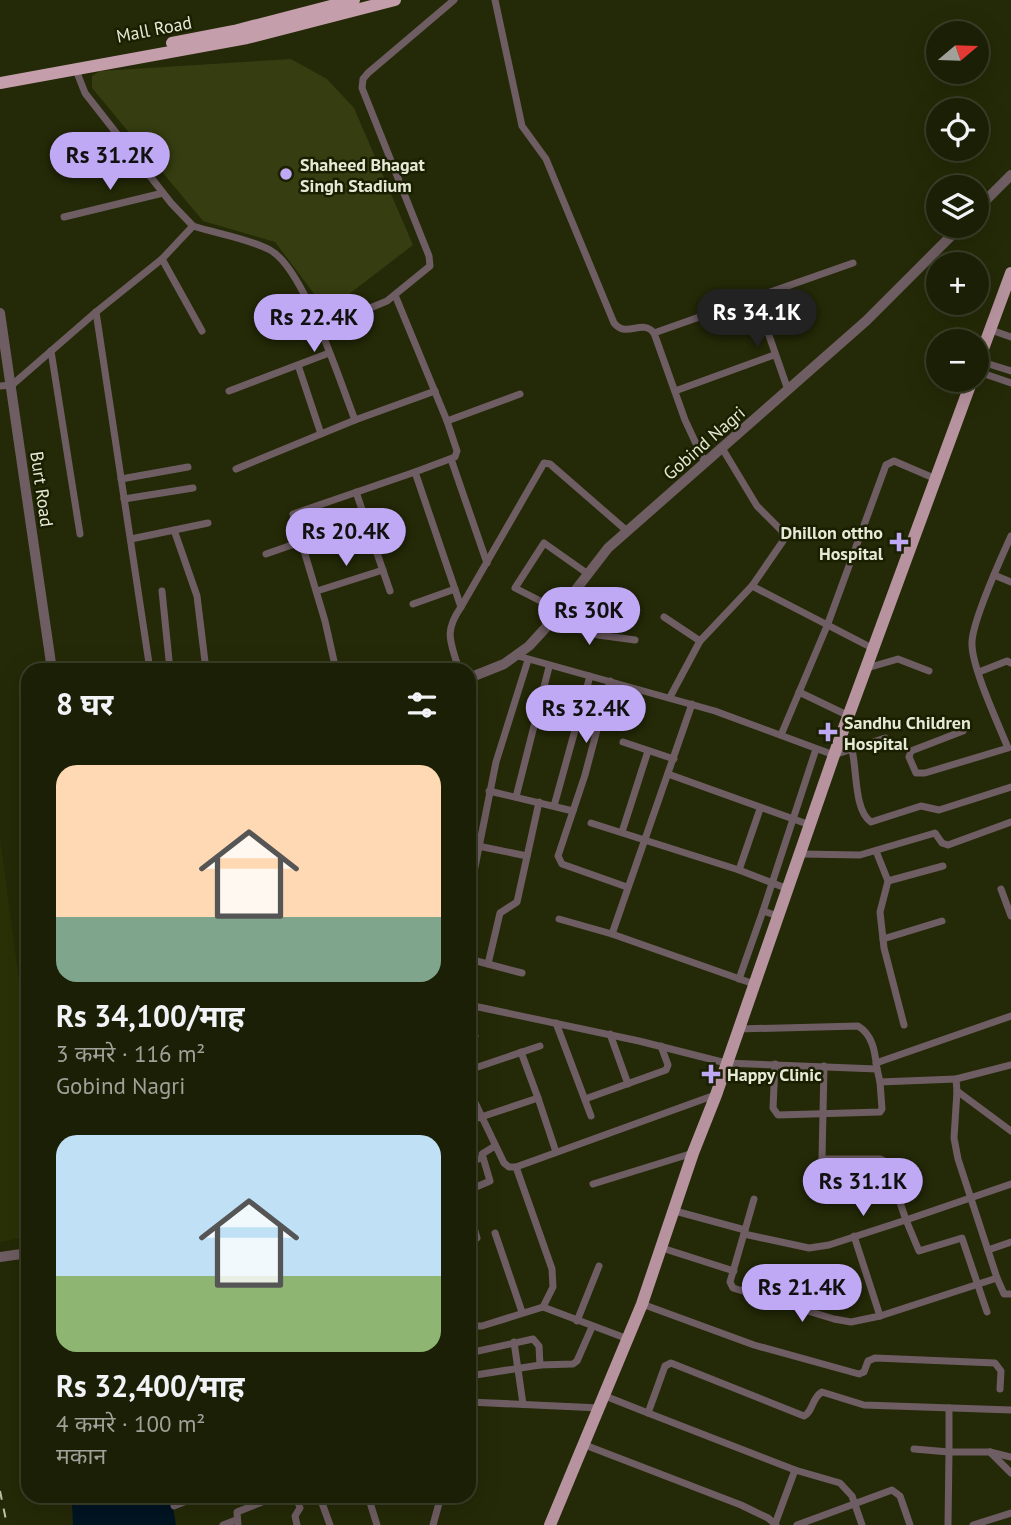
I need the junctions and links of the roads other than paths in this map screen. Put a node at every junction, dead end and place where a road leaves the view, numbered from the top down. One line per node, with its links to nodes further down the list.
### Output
1 (354, 0): 6 (highway, Mall Road)
2 (395, 0): 5 (highway)
3 (454, 0): 17 (street)
4 (495, 0): 25 (street)
5 (76, 70): 7 (highway); 9 (street)
6 (0, 75)
7 (0, 83)
8 (1011, 175): 10 (street)
9 (163, 193): 11 (street); 12 (street)
10 (989, 197)
11 (64, 218)
12 (193, 226): 14 (street); 21 (street)
13 (949, 238): 39 (street, Gobind Nagri)
14 (162, 259): 19 (street); 23 (street)
15 (853, 263): 18 (street)
16 (1011, 273): 22 (main road)
17 (396, 295): 21 (street); 41 (street)
18 (756, 298): 25 (street); 30 (street)
19 (96, 312): 28 (street); 53 (street)
20 (0, 313): 24 (street, Burt Road)
21 (320, 329): 29 (street)
22 (991, 330): 26 (main road); 27 (street)
23 (202, 331)
24 (1, 332): 36 (street, Burt Road)
25 (654, 333): 38 (street)
26 (989, 335)
27 (1011, 337)
28 (51, 351): 36 (street); 62 (street)
29 (329, 353): 31 (street); 44 (street)
30 (774, 355): 38 (street); 39 (street)
31 (298, 365): 40 (street); 46 (street)
32 (989, 368): 33 (street)
33 (1011, 371)
34 (989, 373): 35 (street)
35 (1011, 383)
36 (12, 385): 37 (street); 88 (street, Burt Road)
37 (0, 386)
38 (675, 390): 49 (street)
39 (788, 390): 47 (street, Gobind Nagri)
40 (229, 391)
41 (435, 391): 44 (street); 45 (street)
42 (968, 392): 54 (main road)
43 (520, 394): 45 (street)
44 (355, 420): 46 (street)
45 (447, 421): 48 (street)
46 (321, 434): 51 (street)
47 (722, 448): 49 (street, Gobind Nagri); 72 (street)
48 (451, 459): 52 (street); 67 (street)
49 (705, 463): 61 (street, Gobind Nagri)
50 (188, 467): 53 (street)
51 (236, 469)
52 (415, 472): 56 (street); 73 (street)
53 (121, 478): 57 (street)
54 (936, 479): 82 (street); 85 (main road)
55 (193, 488): 57 (street)
56 (356, 492): 58 (street); 65 (street)
57 (124, 499): 64 (street)
58 (366, 519): 65 (street); 68 (street)
59 (208, 523): 60 (street)
60 (174, 530): 64 (street); 91 (street)
61 (627, 531): 67 (street); 69 (street, Gobind Nagri)
62 (80, 534)
63 (1011, 536): 70 (street)
64 (131, 539): 89 (street)
65 (300, 541): 66 (street); 76 (street)
66 (266, 554)
67 (487, 563): 78 (street)
68 (383, 570): 75 (street); 76 (street)
69 (588, 574): 79 (street, Gobind Nagri); 79 (street)
70 (994, 575): 71 (street); 97 (street)
71 (1011, 582)
72 (752, 586): 82 (street); 84 (street)
73 (455, 589): 77 (street); 78 (street)
74 (162, 591): 90 (street)
75 (390, 591)
76 (317, 592): 92 (street)
77 (413, 604)
78 (461, 607): 93 (street)
79 (560, 611): 81 (street, Gobind Nagri)
80 (664, 617): 84 (street)
81 (551, 622): 83 (street); 86 (street, Gobind Nagri)
82 (827, 626): 85 (street); 102 (street)
83 (635, 640)
84 (700, 641): 103 (street)
85 (874, 649): 95 (main road)
86 (523, 658): 94 (street); 99 (street, Gobind Nagri); 118 (street)
87 (1009, 662): 97 (street); 98 (street)
88 (51, 663)
89 (149, 663)
90 (169, 663)
91 (205, 663)
92 (334, 663)
93 (457, 663)
94 (549, 667): 100 (street); 119 (street)
95 (867, 668): 96 (street); 105 (main road)
96 (929, 671)
97 (979, 672): 110 (street)
98 (1011, 672)
99 (476, 675)
100 (590, 676): 101 (street); 121 (street)
101 (610, 681): 103 (street); 123 (street)
102 (799, 692): 105 (street); 107 (street)
103 (670, 697): 104 (street)
104 (692, 704): 107 (street); 115 (street)
105 (849, 716): 114 (main road)
106 (963, 732): 110 (street)
107 (781, 735): 111 (street)
108 (885, 738): 112 (street)
109 (623, 742): 113 (street)
110 (1009, 747)
111 (816, 748): 114 (street); 124 (street)
112 (852, 750): 114 (street); 117 (street)
113 (648, 751): 115 (street); 128 (street)
114 (834, 755): 127 (main road)
115 (674, 759): 116 (street)
116 (668, 774): 122 (street); 129 (street)
117 (1011, 787)
118 (489, 791): 119 (street); 130 (street)
119 (516, 797): 120 (street)
120 (539, 802): 121 (street); 134 (street)
121 (554, 806): 123 (street)
122 (760, 809): 124 (street); 136 (street)
123 (573, 811): 139 (street)
124 (794, 820): 127 (street); 138 (street)
125 (1011, 822): 131 (street)
126 (591, 823): 128 (street)
127 (810, 825): 132 (main road)
128 (622, 832): 129 (street)
129 (645, 839): 136 (street); 139 (street)
130 (478, 846): 133 (street); 134 (street)
131 (876, 851): 132 (street); 137 (street)
132 (801, 854): 140 (main road)
133 (476, 856)
134 (527, 856): 150 (street)
135 (943, 866): 137 (street)
136 (740, 870): 138 (street)
137 (888, 881): 148 (street)
138 (773, 882): 140 (street); 142 (street)
139 (627, 887): 147 (street)
140 (788, 889): 143 (main road)
141 (1001, 889): 144 (street)
142 (763, 911): 143 (street); 152 (street)
143 (778, 916): 153 (main road)
144 (1011, 916)
145 (559, 919): 147 (street)
146 (942, 921): 148 (street)
147 (612, 934): 152 (street)
148 (883, 939): 157 (street)
149 (476, 961): 150 (street)
150 (488, 964): 151 (street)
151 (522, 972)
152 (739, 979): 153 (street)
153 (754, 984): 158 (main road)
154 (476, 1007): 156 (street)
155 (1011, 1016): 167 (street)
156 (556, 1023): 159 (street); 175 (street)
157 (904, 1025)
158 (738, 1029): 163 (main road); 167 (street)
159 (610, 1034): 161 (street); 171 (street)
160 (540, 1046): 162 (street)
161 (661, 1046): 163 (street); 171 (street)
162 (521, 1052): 168 (street); 174 (street)
163 (726, 1063): 164 (street); 173 (main road)
164 (775, 1064): 166 (street); 177 (street)
165 (1011, 1065): 169 (street)
166 (824, 1066): 167 (street); 177 (street)
167 (876, 1066): 170 (street)
168 (476, 1068)
169 (957, 1079): 170 (street); 172 (street)
170 (880, 1082): 177 (street)
171 (628, 1084): 175 (street)
172 (957, 1091): 181 (street); 193 (street)
173 (716, 1095): 183 (street); 184 (main road)
174 (538, 1098): 178 (street); 183 (street)
175 (585, 1099): 179 (street)
176 (476, 1107): 178 (street)
177 (824, 1114): 186 (street)
178 (480, 1116): 180 (street); 182 (street)
179 (591, 1116)
180 (476, 1118)
181 (1011, 1131)
182 (495, 1146): 185 (street); 188 (street)
183 (556, 1152): 188 (street)
184 (693, 1153): 189 (street); 195 (main road)
185 (482, 1158): 187 (street); 192 (street)
186 (822, 1158): 190 (street); 196 (street)
187 (476, 1160)
188 (516, 1167): 211 (street)
189 (593, 1184)
190 (860, 1184)
191 (1011, 1184): 193 (street)
192 (476, 1187)
193 (970, 1198): 196 (street); 202 (street)
194 (754, 1199): 197 (street)
195 (675, 1211): 197 (street); 201 (main road)
196 (906, 1220): 199 (street); 208 (street)
197 (745, 1232): 199 (street); 206 (street)
198 (495, 1233): 212 (street)
199 (854, 1236): 214 (street)
200 (1011, 1242): 202 (street)
201 (662, 1248): 206 (street); 210 (main road)
202 (988, 1250): 207 (street)
203 (21, 1254): 204 (street)
204 (0, 1257)
205 (599, 1266): 215 (street)
206 (734, 1271): 214 (street)
207 (997, 1278): 208 (street); 209 (street)
208 (979, 1284): 213 (street); 214 (street)
209 (1011, 1294)
210 (642, 1304): 218 (main road); 224 (street)
211 (543, 1307): 212 (street); 215 (street)
212 (522, 1312): 216 (street)
213 (987, 1312)
214 (880, 1316)
215 (577, 1321): 217 (street)
216 (476, 1326)
217 (592, 1327): 218 (street); 221 (street)
218 (628, 1339): 226 (main road)
219 (514, 1342): 220 (street); 221 (street); 222 (street)
220 (476, 1351)
221 (540, 1365): 222 (street)
222 (519, 1368): 223 (street); 227 (street)
223 (476, 1375)
224 (1000, 1389)
225 (476, 1402): 227 (street)
226 (603, 1402): 227 (street); 230 (street); 231 (main road)
227 (523, 1404)
228 (949, 1408): 229 (street); 230 (street); 233 (street)
229 (1011, 1410)
230 (648, 1413): 236 (street)
231 (585, 1445): 249 (street); 255 (main road)
232 (914, 1449): 233 (street)
233 (948, 1452): 234 (street); 259 (street)
234 (990, 1452): 235 (street); 237 (street)
235 (1010, 1455)
236 (795, 1469): 244 (street); 249 (street)
237 (1011, 1473)
238 (182, 1503): 245 (street)
239 (260, 1503): 247 (street)
240 (298, 1503): 251 (street)
241 (322, 1503): 252 (street)
242 (370, 1503): 253 (street)
243 (439, 1503): 254 (street)
244 (854, 1504): 248 (street); 257 (street); 258 (street)
245 (174, 1506)
246 (1011, 1513): 260 (street)
247 (237, 1522): 250 (street)
248 (816, 1522): 256 (street)
249 (776, 1524)
250 (222, 1525)
251 (297, 1525)
252 (330, 1525)
253 (377, 1525)
254 (433, 1525)
255 (550, 1525)
256 (797, 1525)
257 (862, 1525)
258 (910, 1525)
259 (948, 1525)
260 (973, 1525)

